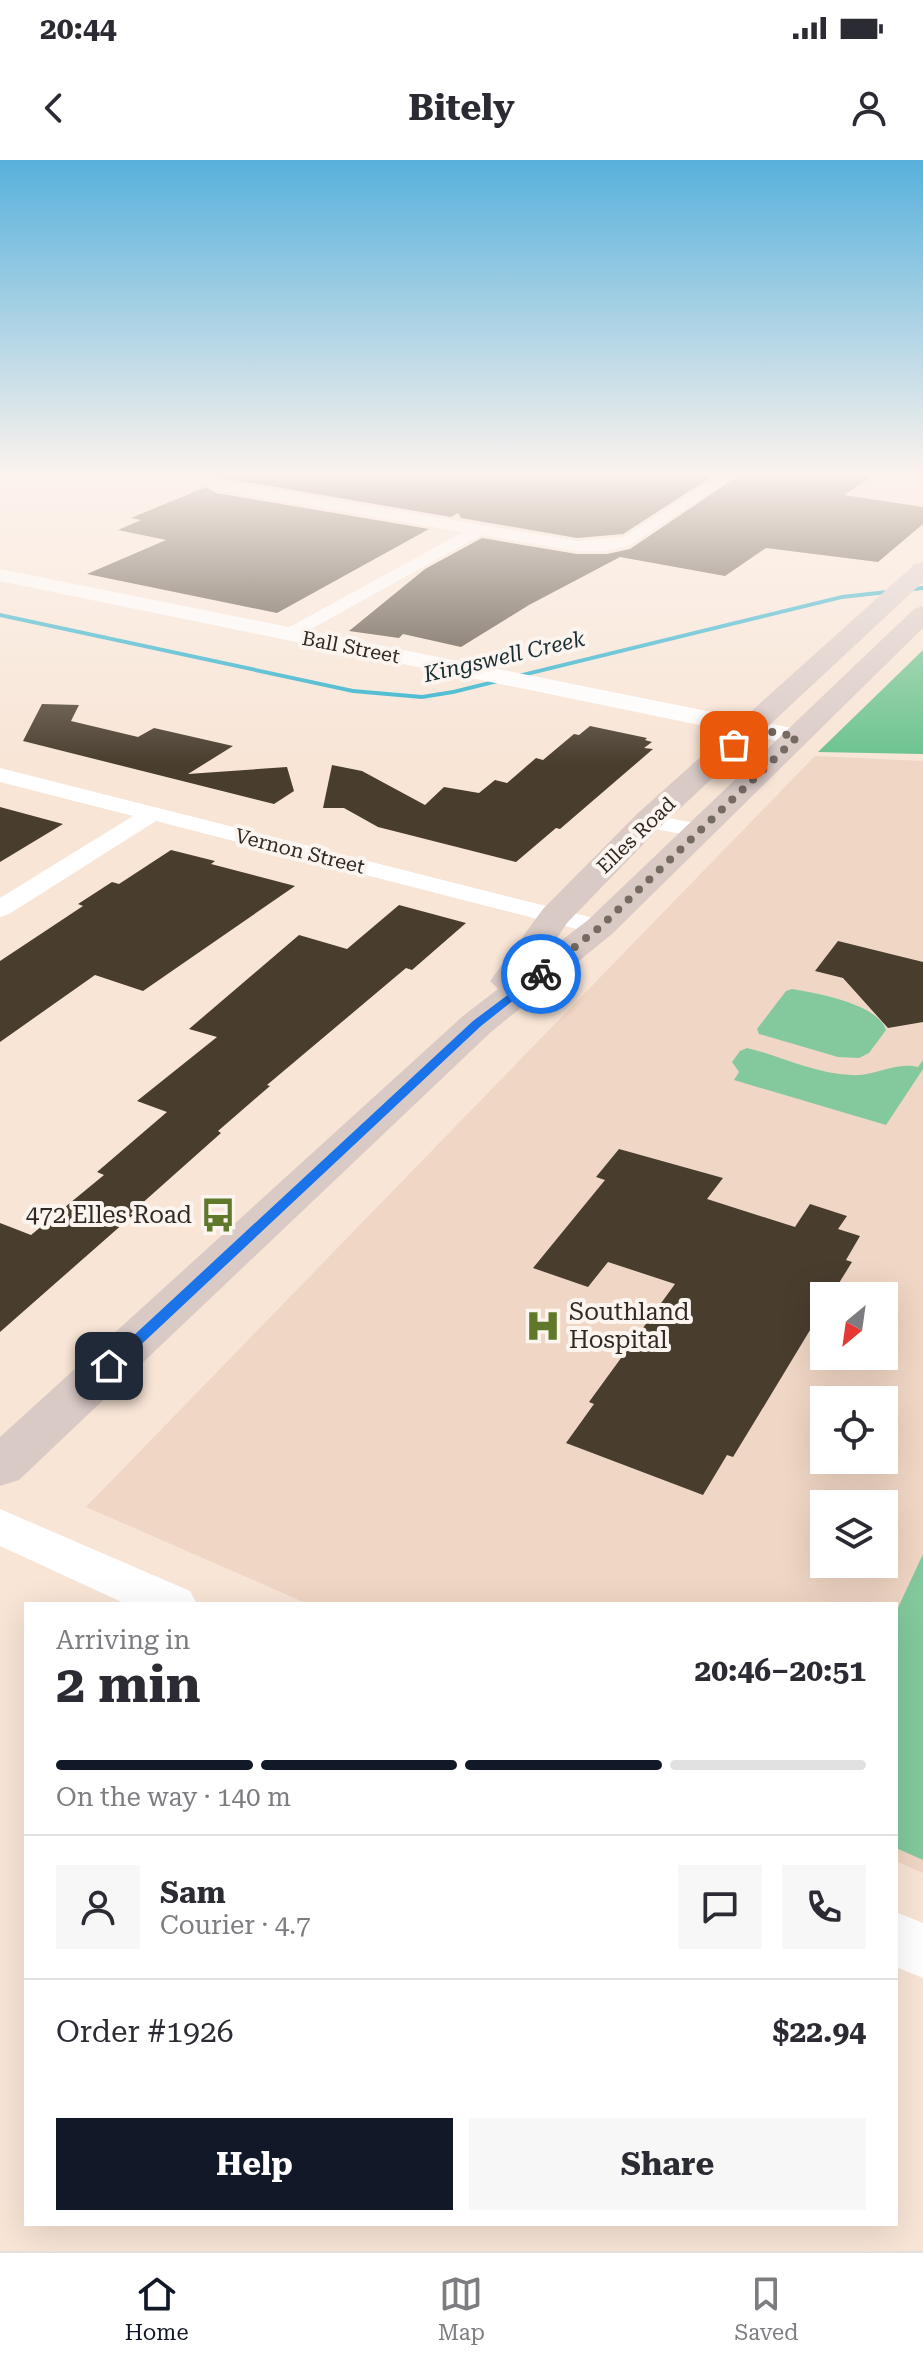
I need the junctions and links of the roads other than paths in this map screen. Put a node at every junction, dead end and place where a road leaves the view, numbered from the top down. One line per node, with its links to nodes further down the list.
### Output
1 (923, 569): 6 (main road, Elles Road)
2 (407, 570): 5 (street)
3 (0, 575): 5 (street, Ball Street)
4 (923, 614): 7 (main road, Elles Road)
5 (291, 634): 6 (street, Ball Street)
6 (753, 728): 7 (street, Ball Street); 10 (main road, Elles Road)
7 (797, 737): 11 (main road, Elles Road)
8 (0, 775): 9 (street, Vernon Street)
9 (152, 814): 12 (street); 13 (street, Vernon Street)
10 (648, 821): 11 (street); 13 (main road, Elles Road)
11 (702, 831): 14 (main road, Elles Road)
12 (0, 909)
13 (555, 916): 14 (street, Vernon Street); 15 (main road, Elles Road)
14 (600, 927): 15 (main road, Elles Road)
15 (477, 1024): 16 (main road, Elles Road)
16 (0, 1467)
17 (0, 1526): 18 (street)
18 (169, 1602)
19 (898, 1940): 20 (street)
20 (923, 1951)

